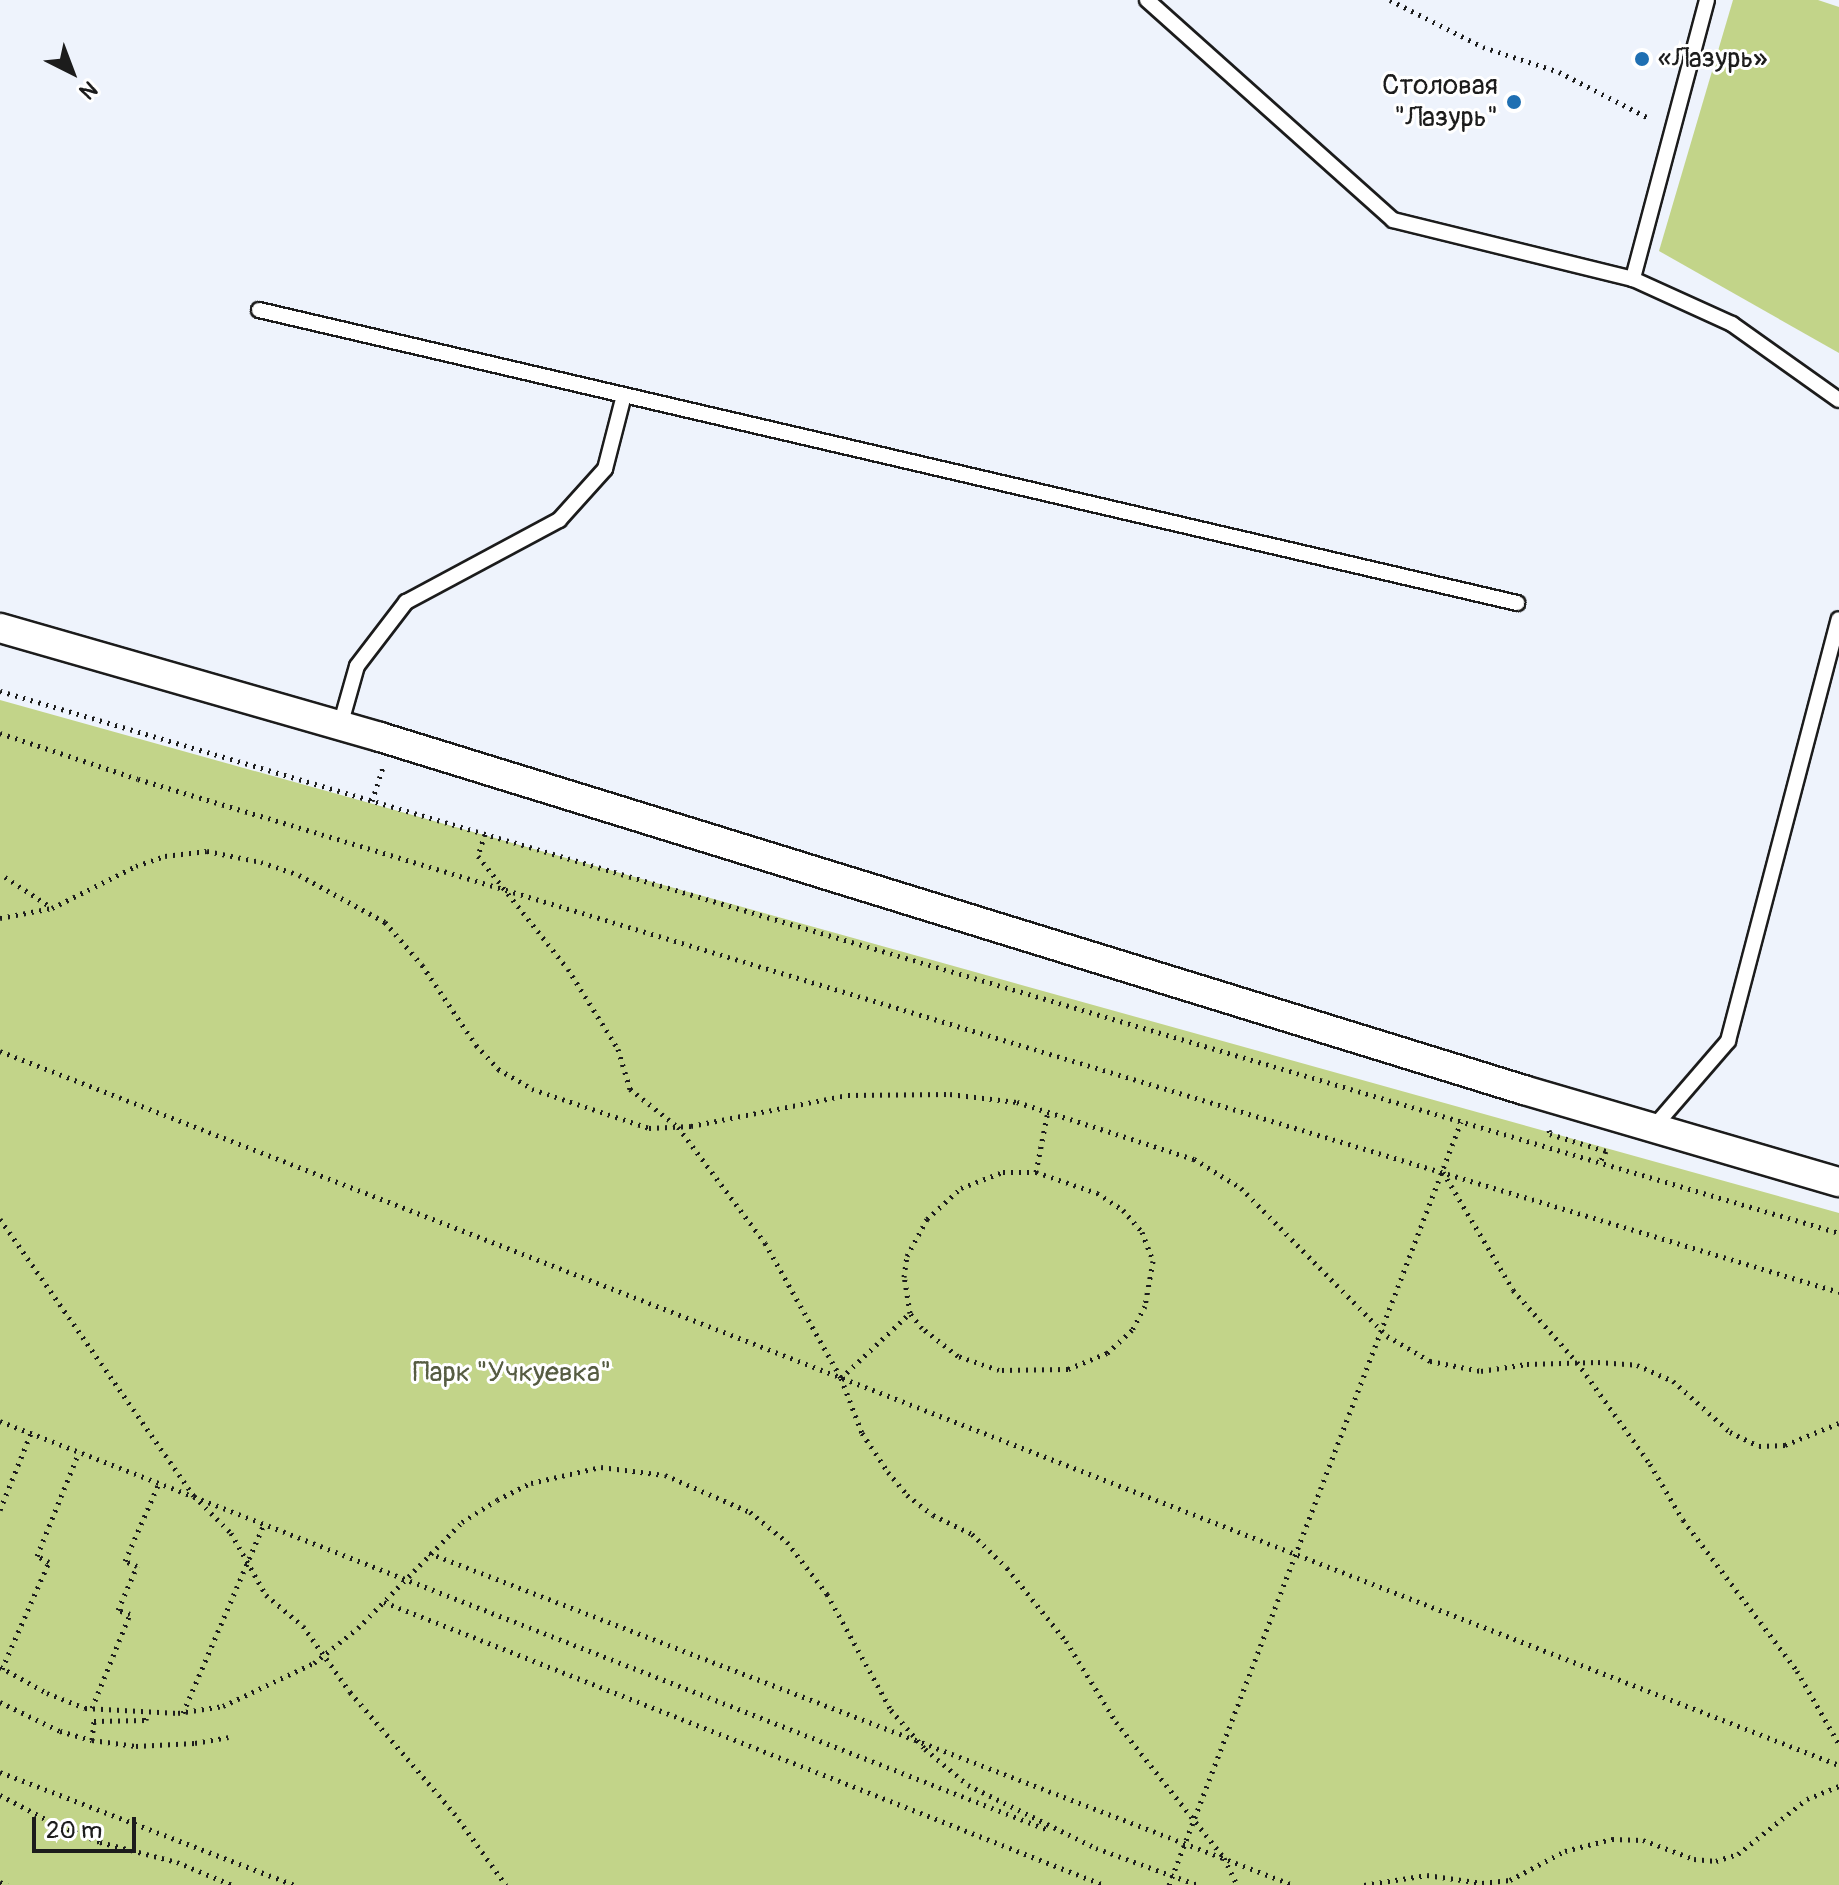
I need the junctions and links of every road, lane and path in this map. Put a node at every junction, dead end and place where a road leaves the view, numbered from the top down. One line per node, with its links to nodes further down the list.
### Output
1 (1147, 0): 5 (lane)
2 (1390, 0): 4 (path)
3 (1707, 0): 4 (lane)
4 (1673, 130): 5 (lane)
5 (1633, 279): 8 (lane)
6 (259, 310): 7 (lane)
7 (624, 395): 9 (lane); 13 (lane)
8 (1839, 400)
9 (1517, 603)
10 (1839, 619): 24 (lane)
11 (0, 628): 13 (street)
12 (0, 691): 15 (path)
13 (340, 726): 24 (street)
14 (0, 733): 17 (path)
15 (485, 834): 17 (path); 22 (path)
16 (5, 877): 18 (path)
17 (508, 890): 23 (path); 25 (path)
18 (52, 908): 19 (path); 23 (path)
19 (0, 918)
20 (0, 1051): 34 (path)
21 (1048, 1111): 23 (path); 26 (path); 32 (path)
22 (1461, 1122): 25 (path); 29 (path)
23 (678, 1127): 34 (path)
24 (1653, 1128): 27 (street)
25 (1442, 1171): 30 (path); 32 (path); 33 (path)
26 (1036, 1172): 31 (path); 31 (path)
27 (1839, 1182)
28 (0, 1219): 40 (path)
29 (1839, 1233)
30 (1839, 1292)
31 (910, 1313): 34 (path)
32 (1381, 1331): 33 (path); 44 (path)
33 (1577, 1362): 36 (path); 57 (path)
34 (841, 1378): 44 (path); 62 (path)
35 (0, 1421): 37 (path)
36 (1839, 1423)
37 (31, 1433): 38 (path); 41 (path)
38 (79, 1452): 39 (path); 49 (path)
39 (159, 1483): 40 (path); 51 (path)
40 (194, 1496): 42 (path); 45 (path)
41 (0, 1510)
42 (264, 1524): 45 (path); 46 (path)
43 (429, 1553): 46 (path); 55 (path); 55 (path)
44 (1296, 1554): 58 (path); 62 (path)
45 (248, 1561): 48 (path); 53 (path)
46 (405, 1579): 47 (path); 64 (path)
47 (384, 1602): 48 (path); 72 (path)
48 (323, 1656): 53 (path); 71 (path)
49 (1, 1668): 51 (path)
50 (0, 1702): 56 (path)
51 (91, 1708): 52 (path)
52 (147, 1713): 53 (path); 56 (path)
53 (183, 1713)
54 (228, 1737): 56 (path)
55 (917, 1739): 63 (path); 64 (path)
56 (92, 1740)
57 (1839, 1744)
58 (1839, 1765)
59 (0, 1772): 70 (path)
60 (1839, 1786): 77 (path)
61 (0, 1795): 69 (path)
62 (1194, 1821): 63 (path); 65 (path)
63 (1185, 1843): 65 (path); 66 (path)
64 (1096, 1848): 66 (path)
65 (1224, 1858): 75 (path); 76 (path)
66 (1173, 1875): 73 (path); 74 (path)
67 (0, 1882): 68 (path)
68 (7, 1885)
69 (232, 1885)
70 (294, 1885)
71 (506, 1885)
72 (1104, 1885)
73 (1169, 1885)
74 (1198, 1885)
75 (1237, 1885)
76 (1293, 1885)
77 (1364, 1885)

